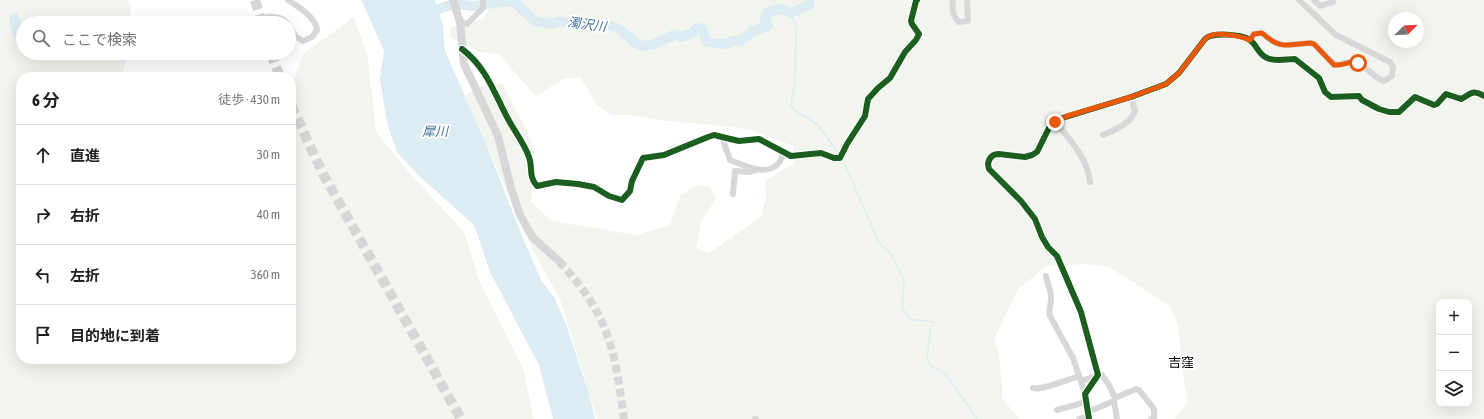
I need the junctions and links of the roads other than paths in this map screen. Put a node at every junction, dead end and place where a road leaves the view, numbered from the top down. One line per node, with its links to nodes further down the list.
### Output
1 (288, 0): 11 (street)
2 (453, 0): 10 (street)
3 (483, 0): 10 (street)
4 (917, 0): 19 (street)
5 (953, 0): 6 (street)
6 (967, 0)
7 (1299, 0): 12 (street)
8 (1314, 0): 9 (street)
9 (1333, 2)
10 (460, 22): 13 (street)
11 (296, 37)
12 (1250, 40): 14 (street); 15 (street)
13 (462, 49): 18 (street); 23 (street)
14 (1484, 96)
15 (1131, 97): 16 (street); 17 (street)
16 (1055, 122): 21 (street); 25 (street)
17 (1103, 135)
18 (722, 136): 19 (street); 20 (street)
19 (784, 152): 20 (street)
20 (756, 170): 22 (street)
21 (1090, 182)
22 (733, 194)
23 (559, 261)
24 (1046, 276): 26 (street)
25 (1098, 375): 26 (street); 28 (street); 29 (street)
26 (1080, 378): 27 (street); 28 (street)
27 (1033, 388)
28 (1085, 394): 30 (street)
29 (1115, 399): 32 (street); 34 (street); 35 (street)
30 (1086, 402): 31 (street); 32 (street)
31 (1058, 410)
32 (1089, 416): 33 (street)
33 (1079, 419)
34 (1116, 419)
35 (1151, 419)

